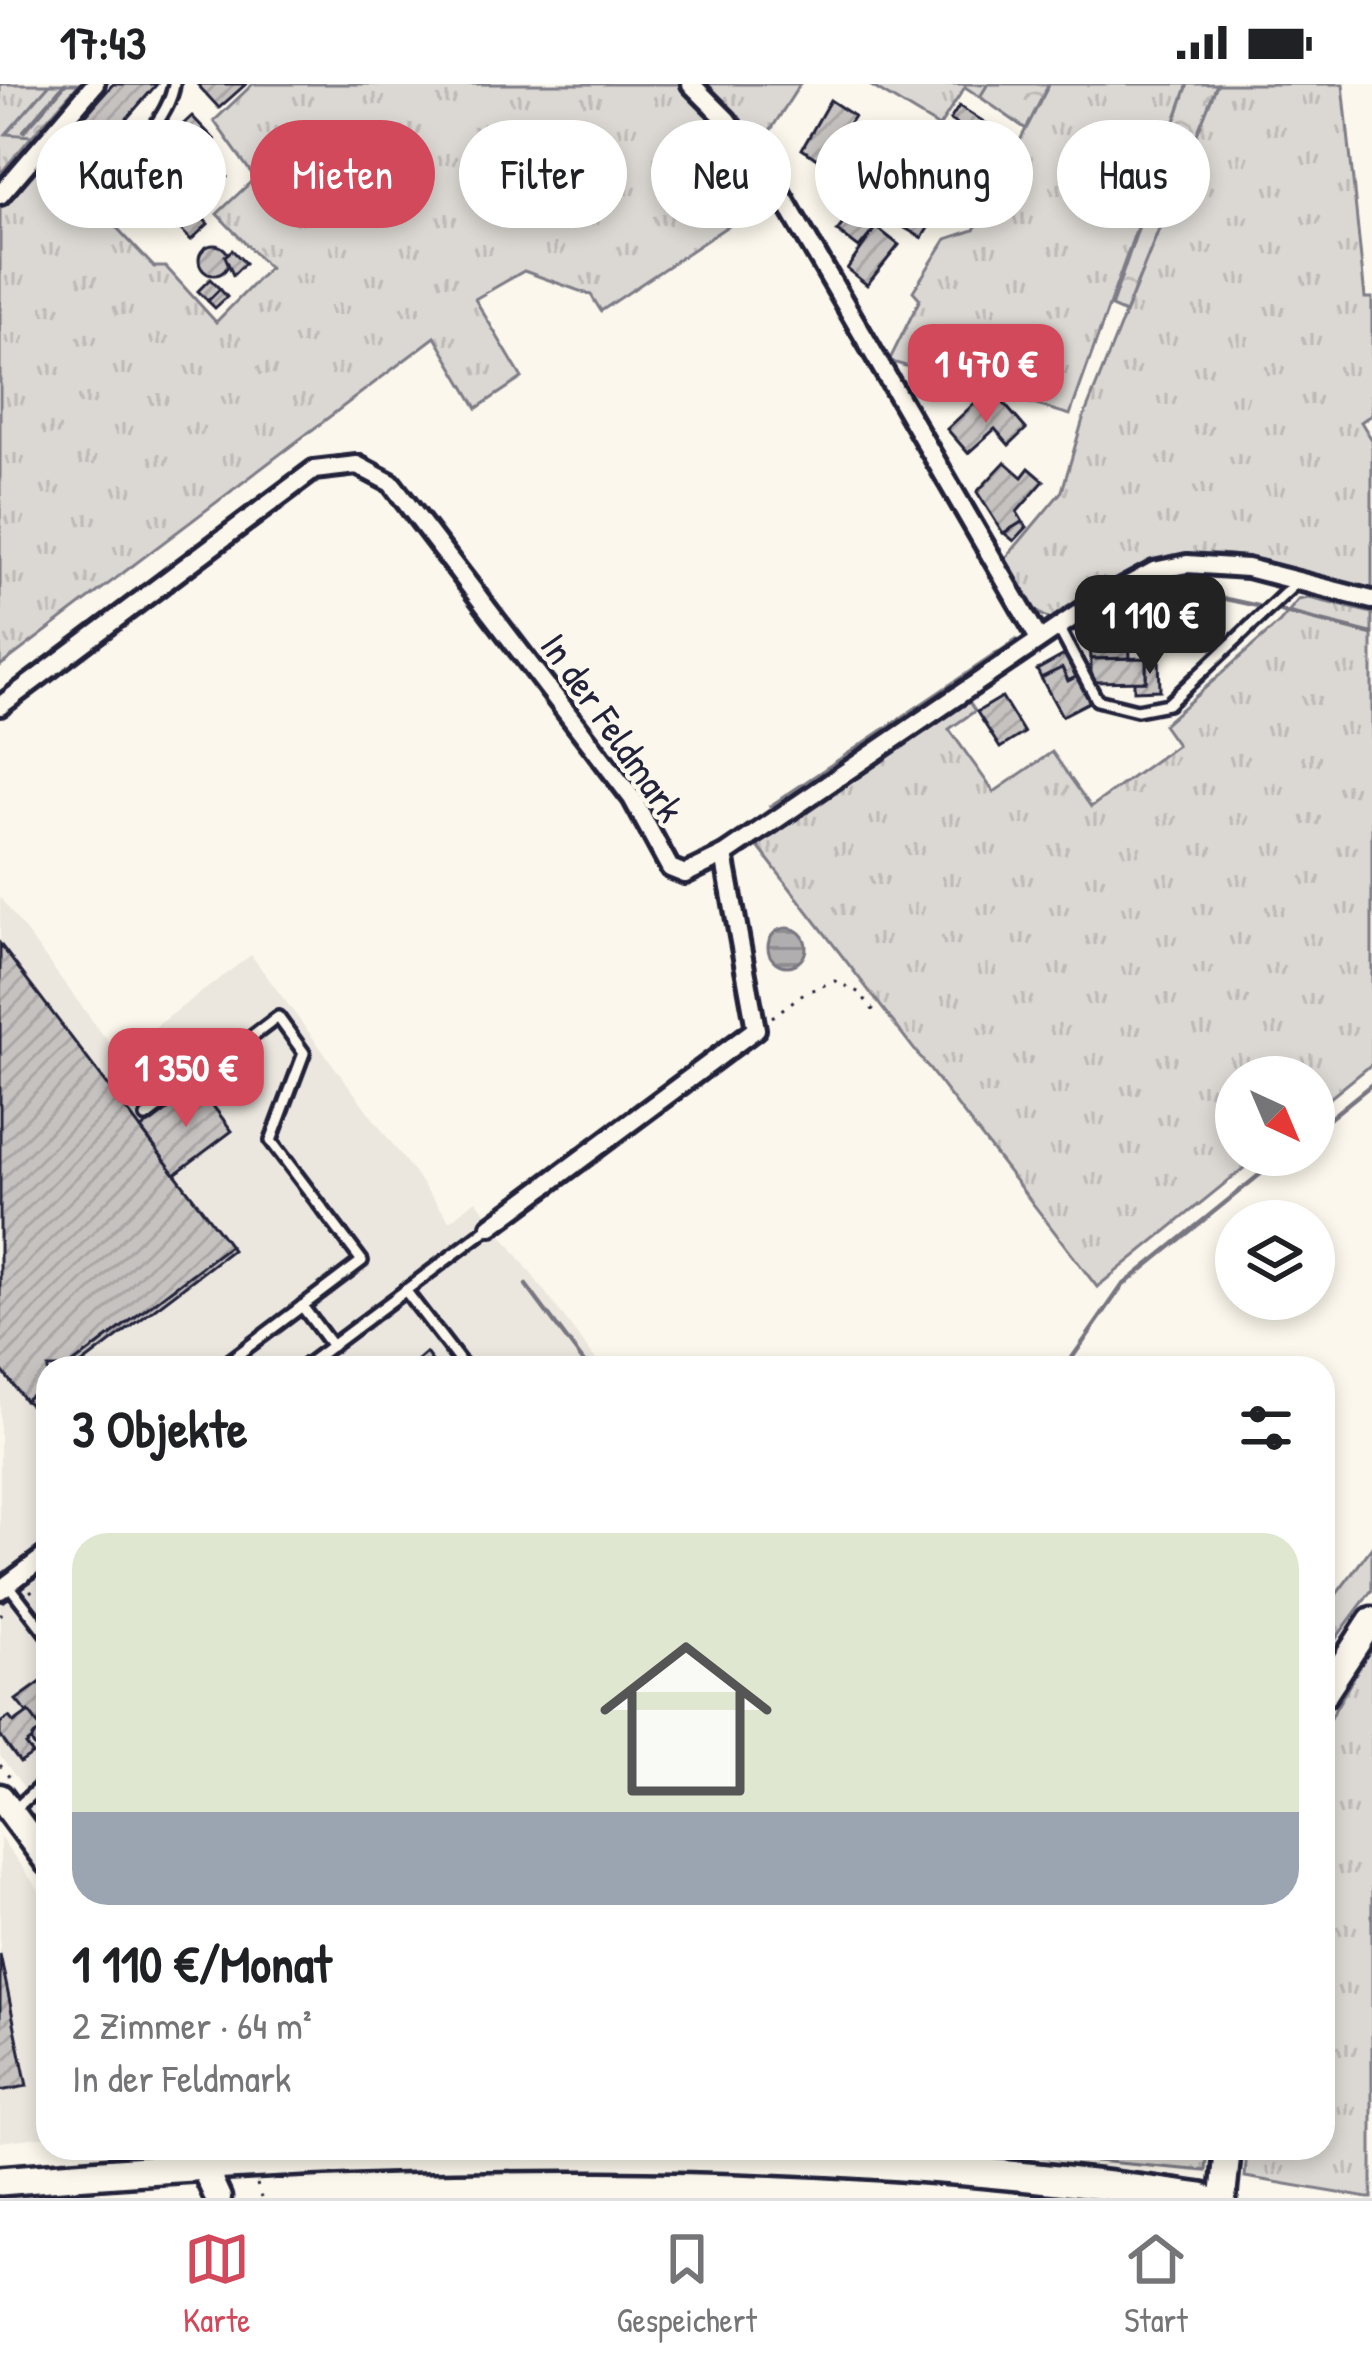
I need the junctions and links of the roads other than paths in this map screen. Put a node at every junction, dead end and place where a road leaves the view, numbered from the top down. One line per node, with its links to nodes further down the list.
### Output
1 (95, 84): 4 (street)
2 (174, 84): 5 (lane)
3 (692, 84): 11 (street)
4 (64, 120)
5 (157, 120)
6 (36, 153): 7 (street)
7 (0, 195)
8 (1298, 581): 9 (street, In der Feldmark); 10 (street, In der Feldmark); 10 (lane)
9 (1372, 600)
10 (1058, 627): 11 (street, In der Feldmark)
11 (1039, 640): 13 (street, In der Feldmark)
12 (0, 706): 13 (street, In der Feldmark)
13 (724, 855): 15 (street)
14 (146, 1117): 17 (lane)
15 (491, 1226): 16 (lane)
16 (405, 1290): 18 (lane); 21 (lane)
17 (302, 1306): 18 (lane); 19 (lane)
18 (332, 1346): 20 (lane)
19 (236, 1356)
20 (318, 1356)
21 (456, 1356)
22 (36, 1563): 23 (street)
23 (4, 1587): 25 (lane)
24 (1372, 1620): 26 (street)
25 (36, 1623)
26 (1335, 1677)
27 (36, 1786): 28 (lane)
28 (6, 1805): 29 (street)
29 (36, 1846)
30 (165, 2160): 34 (main road)
31 (199, 2160): 35 (street)
32 (789, 2160): 36 (main road)
33 (1227, 2160): 37 (street)
34 (0, 2181)
35 (218, 2198)
36 (1202, 2198)
37 (1223, 2198)

